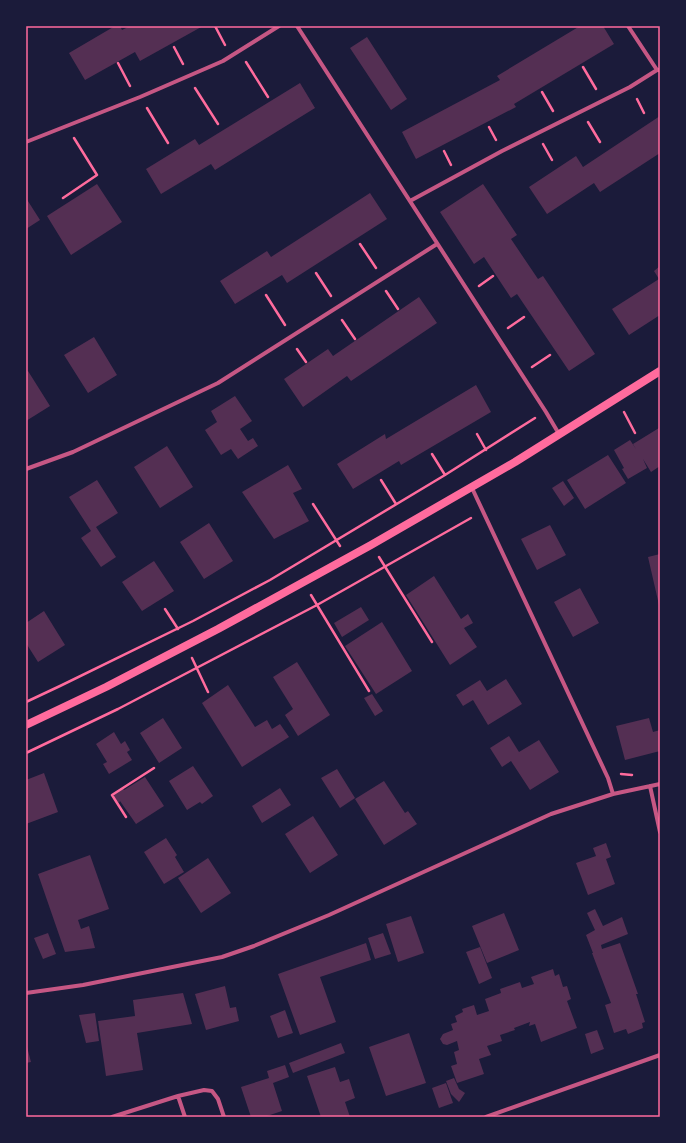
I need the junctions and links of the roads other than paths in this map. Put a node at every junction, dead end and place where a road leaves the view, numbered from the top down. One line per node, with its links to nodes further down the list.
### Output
1 (279, 26): 5 (street)
2 (297, 26): 6 (street)
3 (629, 27): 4 (street)
4 (658, 70): 6 (street)
5 (26, 142)
6 (410, 201): 7 (street)
7 (438, 244): 9 (street); 10 (street)
8 (660, 371): 9 (main road)
9 (559, 434): 11 (main road)
10 (26, 469)
11 (472, 488): 12 (main road); 15 (street)
12 (26, 725)
13 (660, 784): 14 (street)
14 (650, 786): 15 (street); 16 (street)
15 (613, 794): 17 (street)
16 (660, 832)
17 (26, 993)
18 (660, 1055): 23 (street)
19 (178, 1096): 20 (street); 21 (street); 22 (street)
20 (112, 1117)
21 (185, 1117)
22 (224, 1117)
23 (486, 1117)

